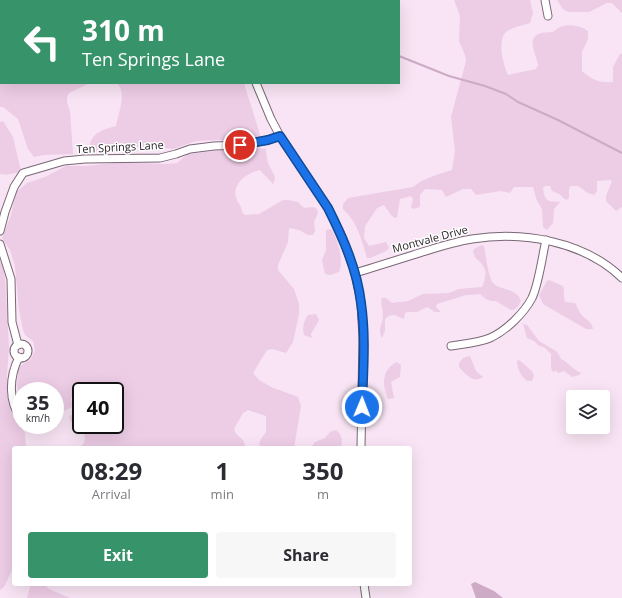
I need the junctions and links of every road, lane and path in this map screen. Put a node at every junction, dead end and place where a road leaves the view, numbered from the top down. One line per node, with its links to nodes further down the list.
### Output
1 (545, 0): 2 (street)
2 (548, 16)
3 (256, 84): 4 (street)
4 (280, 136): 5 (street, Ten Springs Lane); 8 (street)
5 (0, 231)
6 (546, 240): 8 (street, Montvale Drive); 9 (street, Montvale Drive); 11 (street)
7 (0, 244): 10 (street)
8 (355, 273): 14 (street)
9 (622, 278)
10 (18, 345): 12 (street); 12 (street)
11 (451, 346)
12 (19, 357): 13 (street)
13 (12, 391)
14 (361, 446)
15 (364, 586): 16 (street)
16 (366, 598)

